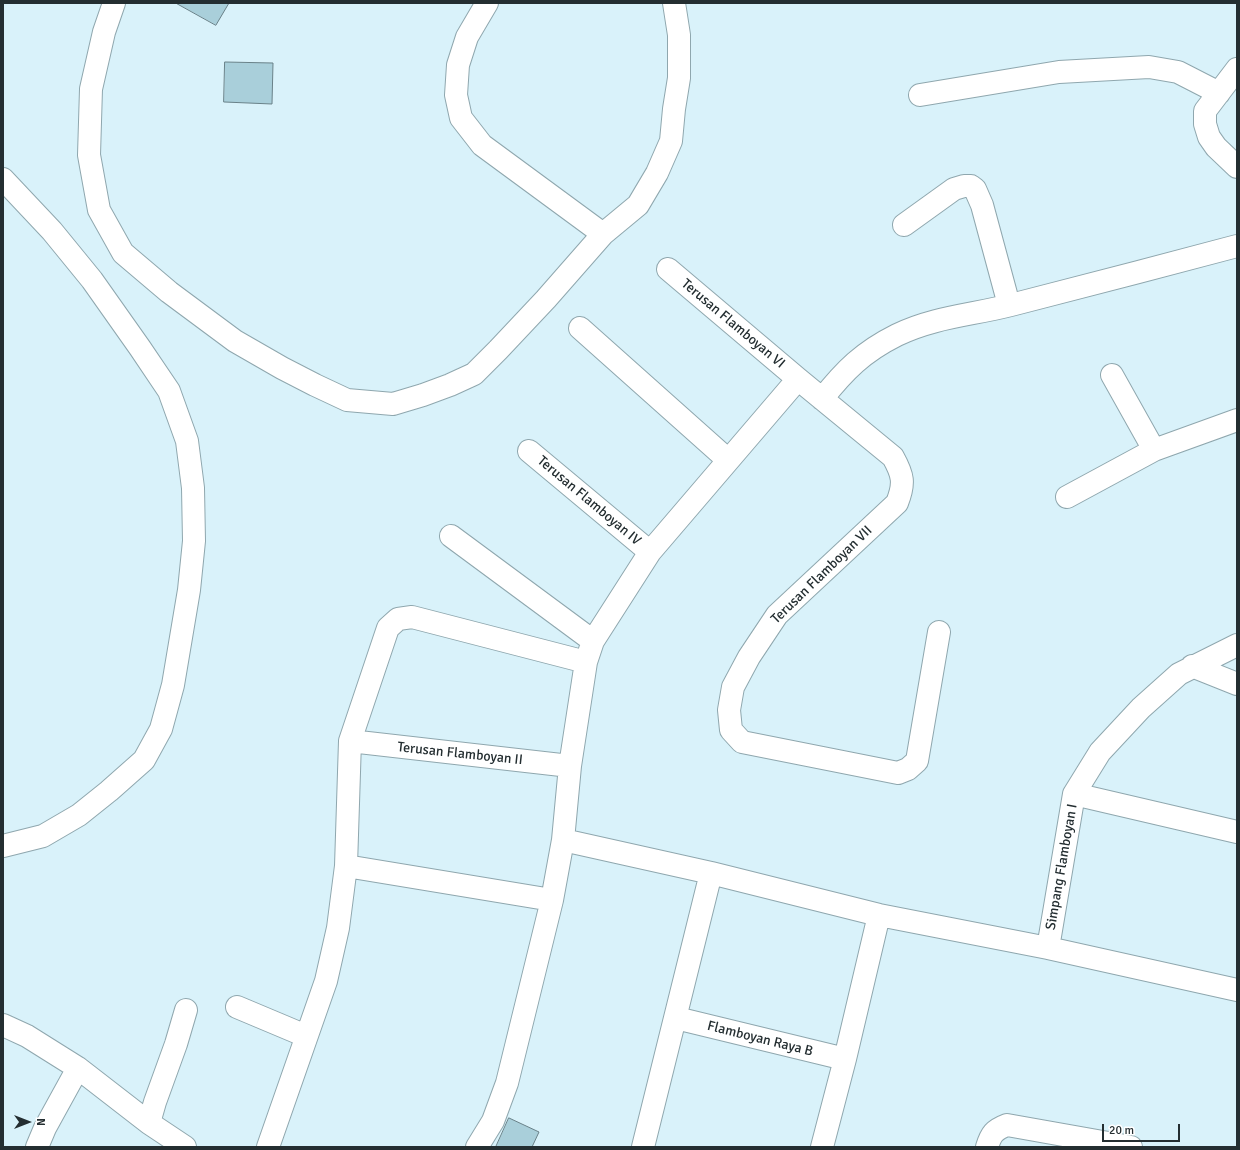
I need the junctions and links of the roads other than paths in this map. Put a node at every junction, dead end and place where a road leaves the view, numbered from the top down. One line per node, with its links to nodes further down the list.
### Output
1 (114, 3): 10 (street)
2 (486, 3): 10 (street)
3 (674, 3): 10 (street)
4 (1237, 69): 5 (street)
5 (1219, 93): 6 (street); 7 (street)
6 (920, 95)
7 (1237, 167)
8 (3, 179): 36 (street)
9 (904, 225): 13 (street)
10 (603, 234)
11 (1237, 246): 13 (street)
12 (668, 269): 16 (street, Terusan Flamboyan VI)
13 (1009, 305): 17 (street)
14 (580, 328): 21 (street)
15 (1112, 375): 19 (street)
16 (798, 379): 17 (street, Terusan Flamboyan VII); 21 (street)
17 (822, 399): 25 (street, Terusan Flamboyan VII)
18 (1237, 420): 19 (street)
19 (1154, 450): 22 (street)
20 (529, 451): 24 (street, Terusan Flamboyan IV)
21 (728, 460): 24 (street)
22 (1067, 497)
23 (451, 536): 26 (street)
24 (650, 552): 26 (street)
25 (939, 632)
26 (593, 641): 28 (street)
27 (1237, 645): 29 (street, Simpang Flamboyan I)
28 (586, 662): 31 (street); 32 (street)
29 (1192, 666): 30 (street); 33 (street, Simpang Flamboyan I)
30 (1237, 684)
31 (350, 741): 32 (street, Terusan Flamboyan II); 37 (street)
32 (570, 766): 35 (street)
33 (1074, 794): 34 (street); 41 (street, Simpang Flamboyan I)
34 (1237, 832)
35 (563, 840): 38 (street); 39 (street)
36 (3, 846)
37 (346, 866): 39 (street); 47 (street)
38 (711, 873): 40 (street); 45 (street)
39 (552, 900): 54 (street)
40 (879, 915): 41 (street); 48 (street)
41 (1048, 948): 42 (street)
42 (1237, 990)
43 (237, 1007): 47 (street)
44 (186, 1010): 50 (street)
45 (676, 1018): 48 (street, Flamboyan Raya B); 55 (street)
46 (3, 1025): 49 (street)
47 (306, 1036): 53 (street)
48 (845, 1059): 56 (street)
49 (78, 1068): 50 (street); 51 (street)
50 (149, 1123): 52 (street)
51 (37, 1147)
52 (185, 1147)
53 (268, 1147)
54 (477, 1147)
55 (643, 1147)
56 (822, 1147)
57 (987, 1147): 58 (street)
58 (1131, 1147)

